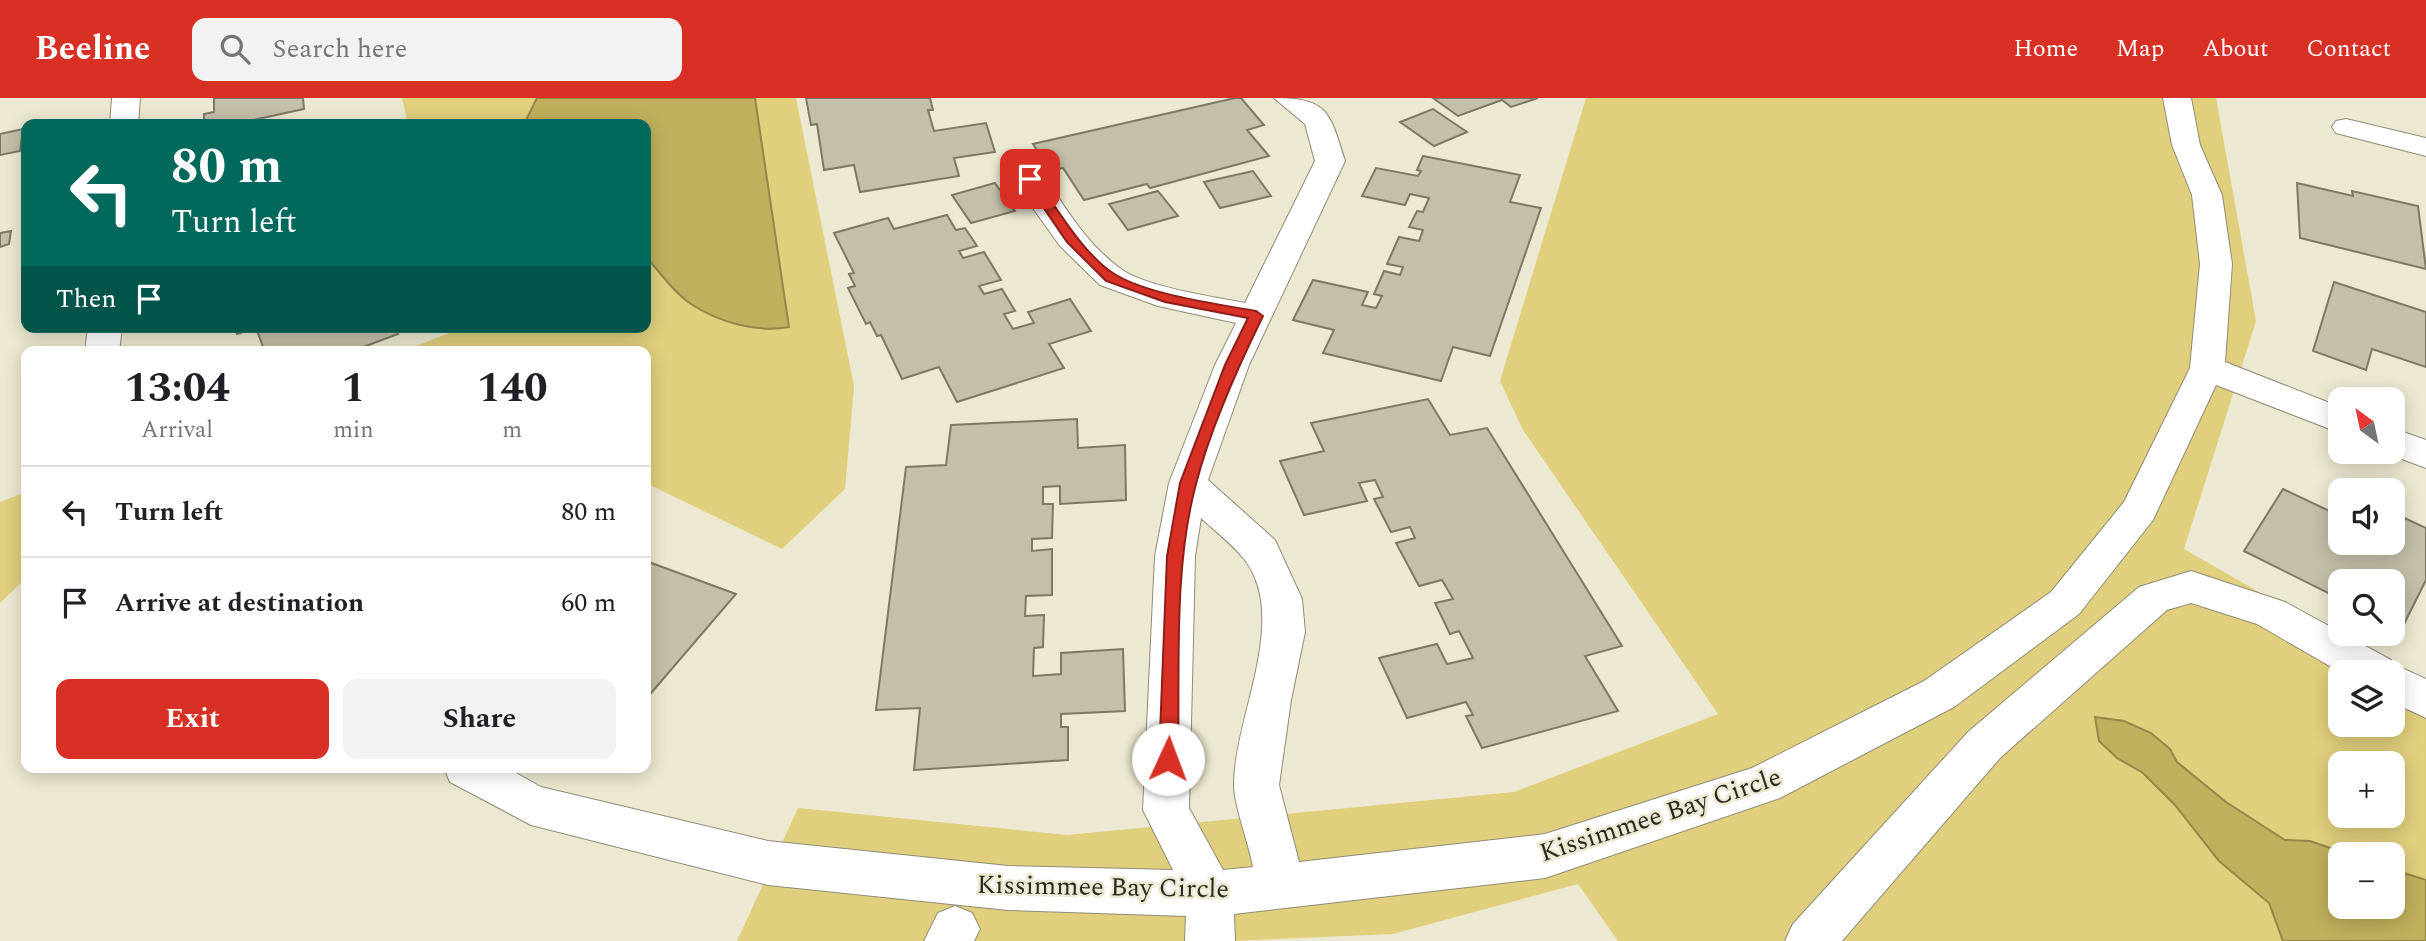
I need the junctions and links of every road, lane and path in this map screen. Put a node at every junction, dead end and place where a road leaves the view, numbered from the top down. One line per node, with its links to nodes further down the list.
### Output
1 (126, 98): 4 (street)
2 (1288, 98): 8 (street)
3 (2178, 98): 9 (street, Kissimmee Bay Circle)
4 (124, 119)
5 (2346, 127): 6 (street)
6 (2426, 147)
7 (1021, 162): 8 (street)
8 (1256, 316): 13 (street)
9 (2207, 368): 10 (street); 18 (street, Kissimmee Bay Circle)
10 (2328, 416)
11 (2405, 446): 12 (street)
12 (2426, 455)
13 (1188, 483): 18 (street); 19 (street)
14 (2355, 660): 21 (street)
15 (2405, 688): 16 (street)
16 (2426, 700)
17 (475, 773): 19 (street, Kissimmee Bay Circle)
18 (1280, 884): 19 (street, Kissimmee Bay Circle)
19 (1210, 894): 20 (street)
20 (1210, 941)
21 (1811, 941)

